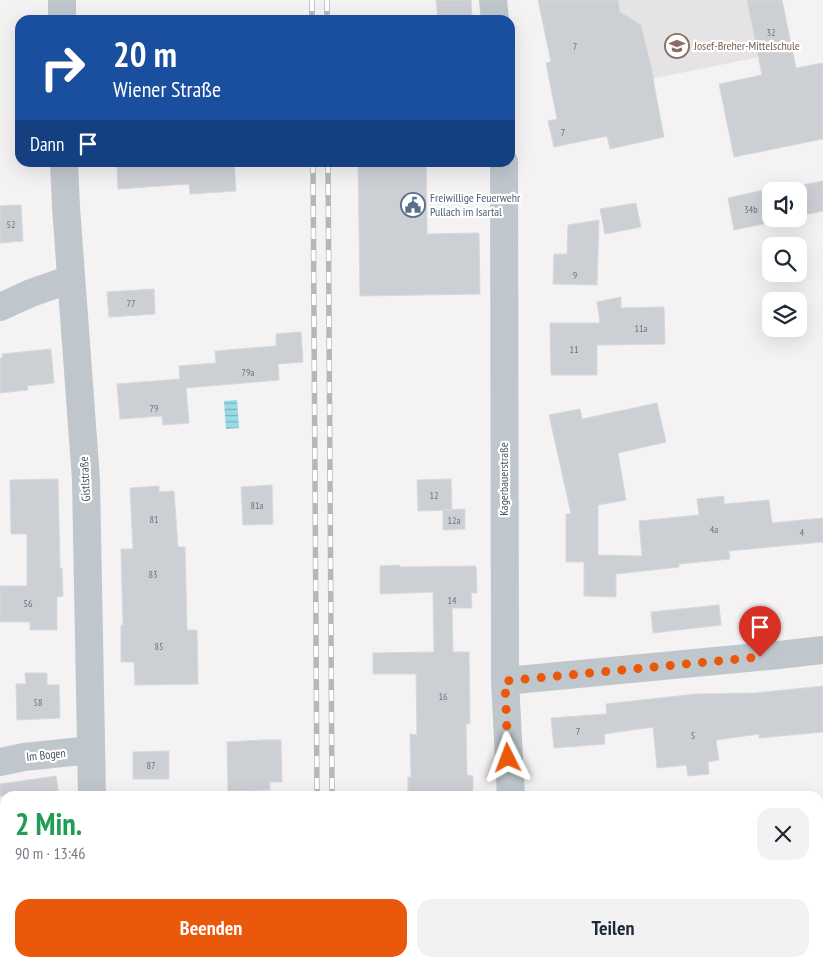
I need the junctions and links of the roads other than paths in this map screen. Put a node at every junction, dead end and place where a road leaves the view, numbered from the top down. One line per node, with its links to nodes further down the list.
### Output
1 (62, 0): 3 (street)
2 (493, 0): 4 (street)
3 (62, 15)
4 (494, 15)
5 (64, 167): 7 (street, Gistlstraße)
6 (504, 167): 10 (street, Kagerbauerstraße)
7 (72, 279): 8 (street); 11 (street, Gistlstraße)
8 (0, 307)
9 (823, 650): 10 (street)
10 (505, 681): 14 (street, Kagerbauerstraße)
11 (92, 750): 12 (street, Im Bogen); 13 (street, Gistlstraße)
12 (0, 762)
13 (92, 791)
14 (510, 791)

